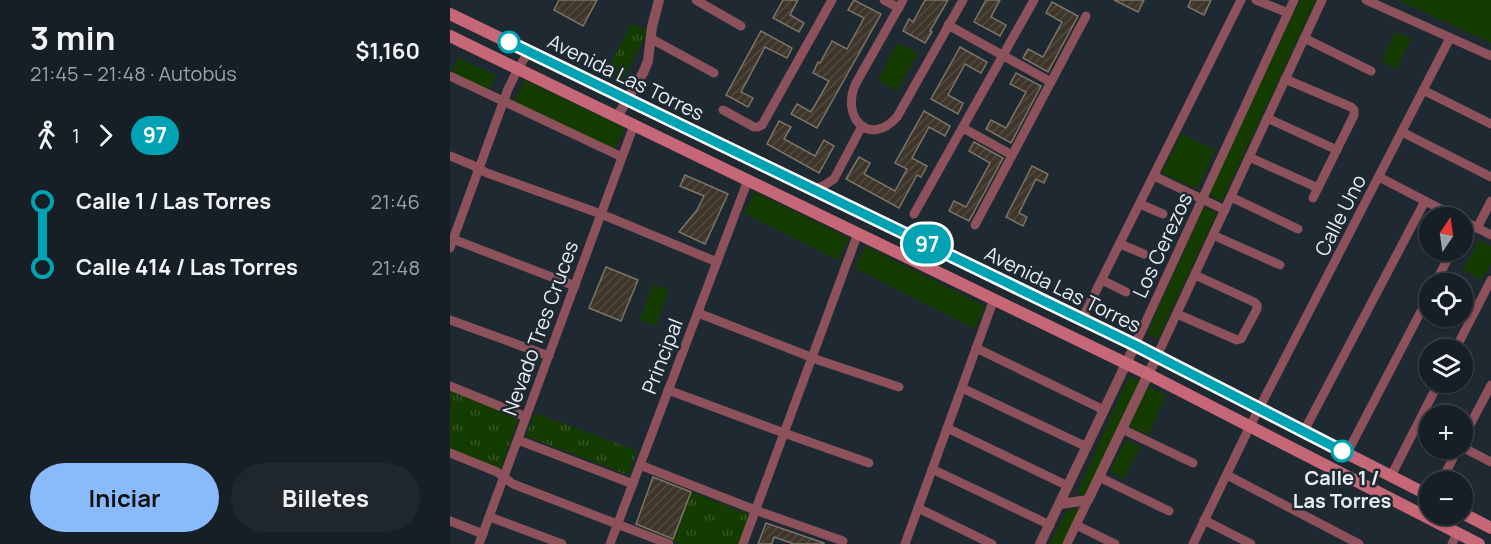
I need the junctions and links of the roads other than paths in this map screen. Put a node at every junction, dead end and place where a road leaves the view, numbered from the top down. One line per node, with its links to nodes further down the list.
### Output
1 (659, 0): 19 (street)
2 (696, 0): 17 (street)
3 (832, 0): 34 (street)
4 (884, 0): 12 (street)
5 (963, 0): 16 (street)
6 (1034, 0): 23 (street)
7 (1241, 0): 50 (street)
8 (1256, 0): 13 (street)
9 (1294, 0): 13 (street, Los Cerezos)
10 (1322, 0): 20 (street)
11 (1366, 0): 21 (street)
12 (901, 4): 39 (street)
13 (1288, 13): 59 (street, Los Cerezos)
14 (450, 14): 22 (main road, Avenida Las Torres)
15 (1086, 16): 30 (street)
16 (948, 25): 23 (street); 39 (street)
17 (741, 26)
18 (450, 36): 25 (main road, Avenida Las Torres)
19 (650, 38): 27 (street); 32 (street)
20 (1304, 38): 26 (street); 29 (street)
21 (1450, 38): 24 (street); 31 (street, Calle Uno)
22 (529, 51): 25 (street); 32 (main road, Avenida Las Torres)
23 (1003, 56): 30 (street); 40 (street)
24 (1491, 56)
25 (518, 69): 33 (street); 35 (main road, Avenida Las Torres)
26 (1371, 70)
27 (714, 73)
28 (450, 76): 33 (street)
29 (1285, 79): 36 (street); 42 (street)
30 (1051, 82): 43 (street)
31 (1424, 90): 37 (street); 41 (street, Calle Uno)
32 (627, 100): 35 (street); 44 (main road, Avenida Las Torres)
33 (504, 101): 46 (street); 48 (street)
34 (723, 110)
35 (617, 117): 38 (main road, Avenida Las Torres)
36 (1267, 118): 42 (street); 47 (street)
37 (1491, 124)
38 (634, 125): 46 (street, Nevado Tres Cruces); 49 (main road, Avenida Las Torres)
39 (862, 126): 54 (street)
40 (963, 128): 43 (street); 67 (street)
41 (1402, 132): 51 (street, Calle Uno); 52 (street)
42 (1336, 150): 55 (street)
43 (1012, 154): 70 (street)
44 (740, 155): 49 (main road); 56 (main road, Avenida Las Torres)
45 (450, 156): 48 (street)
46 (622, 157): 66 (street, Nevado Tres Cruces)
47 (1249, 157): 55 (street); 57 (street)
48 (479, 169): 66 (street); 78 (street)
49 (732, 172): 53 (main road, Avenida Las Torres)
50 (1154, 176): 59 (street); 63 (street)
51 (1379, 177): 61 (street); 109 (street, Calle Uno)
52 (1491, 177)
53 (748, 180): 74 (main road, Avenida Las Torres); 81 (street, Principal)
54 (834, 180): 56 (street); 60 (street)
55 (1318, 188): 58 (street)
56 (812, 189): 60 (main road, Avenida Las Torres)
57 (1231, 197): 65 (street); 72 (street)
58 (1313, 198)
59 (1203, 199): 65 (street); 95 (street, Los Cerezos)
60 (837, 201): 69 (main road, Avenida Las Torres)
61 (1425, 201): 64 (street); 117 (street)
62 (1491, 201): 73 (street)
63 (1140, 204): 68 (street); 79 (street)
64 (1437, 207)
65 (1225, 210): 75 (street)
66 (601, 214): 81 (street); 86 (street, Nevado Tres Cruces)
67 (914, 214)
68 (1163, 214)
69 (882, 222): 77 (main road); 92 (main road, Avenida Las Torres)
70 (975, 225)
71 (1473, 227): 73 (street)
72 (1298, 228)
73 (1477, 228): 76 (street)
74 (858, 233): 77 (main road, Avenida Las Torres); 99 (street)
75 (1213, 235): 82 (street); 83 (street)
76 (1491, 235)
77 (872, 240): 88 (main road, Avenida Las Torres)
78 (451, 242): 86 (street)
79 (1120, 244): 80 (street); 84 (street)
80 (1144, 254)
81 (717, 262): 89 (street, Principal)
82 (1280, 265)
83 (1195, 275): 90 (street); 90 (street)
84 (1102, 280): 87 (street); 92 (street)
85 (1491, 280): 94 (street)
86 (575, 286): 97 (street, Nevado Tres Cruces)
87 (1126, 292)
88 (994, 299): 96 (street); 100 (main road, Avenida Las Torres)
89 (698, 313): 99 (street); 106 (street, Principal)
90 (1177, 314): 98 (street)
91 (1419, 315): 122 (street)
92 (1082, 319): 95 (main road, Avenida Las Torres)
93 (450, 320): 97 (street)
94 (1461, 339)
95 (1135, 345): 98 (main road, Avenida Las Torres); 100 (street, Los Cerezos)
96 (976, 348): 105 (street); 111 (street)
97 (549, 356): 112 (street, Nevado Tres Cruces)
98 (1157, 356): 101 (street); 109 (main road, Avenida Las Torres)
99 (812, 357): 104 (street); 118 (street)
100 (1126, 363): 101 (main road, Avenida Las Torres); 111 (street, Los Cerezos)
101 (1148, 374): 114 (main road, Avenida Las Torres); 116 (street)
102 (1491, 385): 108 (street)
103 (450, 386): 112 (street)
104 (899, 387)
105 (962, 388): 115 (street); 120 (street)
106 (668, 390): 118 (street); 127 (street, Principal)
107 (1433, 393): 130 (street)
108 (1481, 404): 110 (street); 113 (street)
109 (1260, 408): 114 (street, Calle Uno); 117 (main road, Avenida Las Torres)
110 (1491, 409)
111 (1104, 410): 120 (street, Los Cerezos)
112 (526, 417): 119 (street, Nevado Tres Cruces)
113 (1473, 419)
114 (1250, 426): 129 (street, Calle Uno); 150 (main road, Avenida Las Torres)
115 (947, 428): 128 (street); 134 (street)
116 (1122, 429): 126 (street); 131 (street)
117 (1304, 431): 122 (main road, Avenida Las Torres)
118 (784, 433): 125 (street); 139 (street)
119 (518, 440): 132 (street, Nevado Tres Cruces); 133 (street)
120 (1087, 447): 134 (street, Los Cerezos)
121 (450, 453): 132 (street)
122 (1347, 453): 130 (main road, Avenida Las Torres)
123 (1473, 454): 124 (street)
124 (1491, 462)
125 (869, 463)
126 (1193, 463)
127 (640, 465): 133 (street, Principal); 139 (street)
128 (932, 469): 138 (street); 146 (street)
129 (1227, 475): 143 (street, Calle Uno); 164 (street)
130 (1391, 476): 135 (main road, Avenida Las Torres)
131 (1099, 477): 136 (street); 140 (street)
132 (504, 478): 141 (street, Nevado Tres Cruces); 145 (street)
133 (633, 484): 145 (street, Principal)
134 (1068, 486): 137 (street, Los Cerezos)
135 (1419, 490)
136 (1088, 500): 137 (street); 147 (street)
137 (1060, 504): 146 (street, Los Cerezos)
138 (918, 508): 157 (street); 158 (street)
139 (755, 510): 151 (street); 156 (street)
140 (1169, 511)
141 (490, 517): 149 (street, Nevado Tres Cruces); 153 (street)
142 (1473, 519): 148 (main road)
143 (1204, 520): 162 (street, Calle Uno); 163 (street)
144 (450, 521): 149 (street)
145 (618, 525): 154 (street, Principal); 155 (street)
146 (1050, 525): 159 (street, Los Cerezos)
147 (1076, 525): 160 (street); 161 (street)
148 (1491, 528)
149 (483, 534): 152 (street, Nevado Tres Cruces)
150 (1455, 538): 165 (main road, Avenida Las Torres)
151 (843, 541)
152 (480, 544)
153 (562, 544)
154 (610, 544)
155 (669, 544)
156 (743, 544)
157 (905, 544)
158 (992, 544)
159 (1040, 544)
160 (1067, 544)
161 (1115, 544)
162 (1193, 544)
163 (1251, 544)
164 (1359, 544)
165 (1479, 544)

